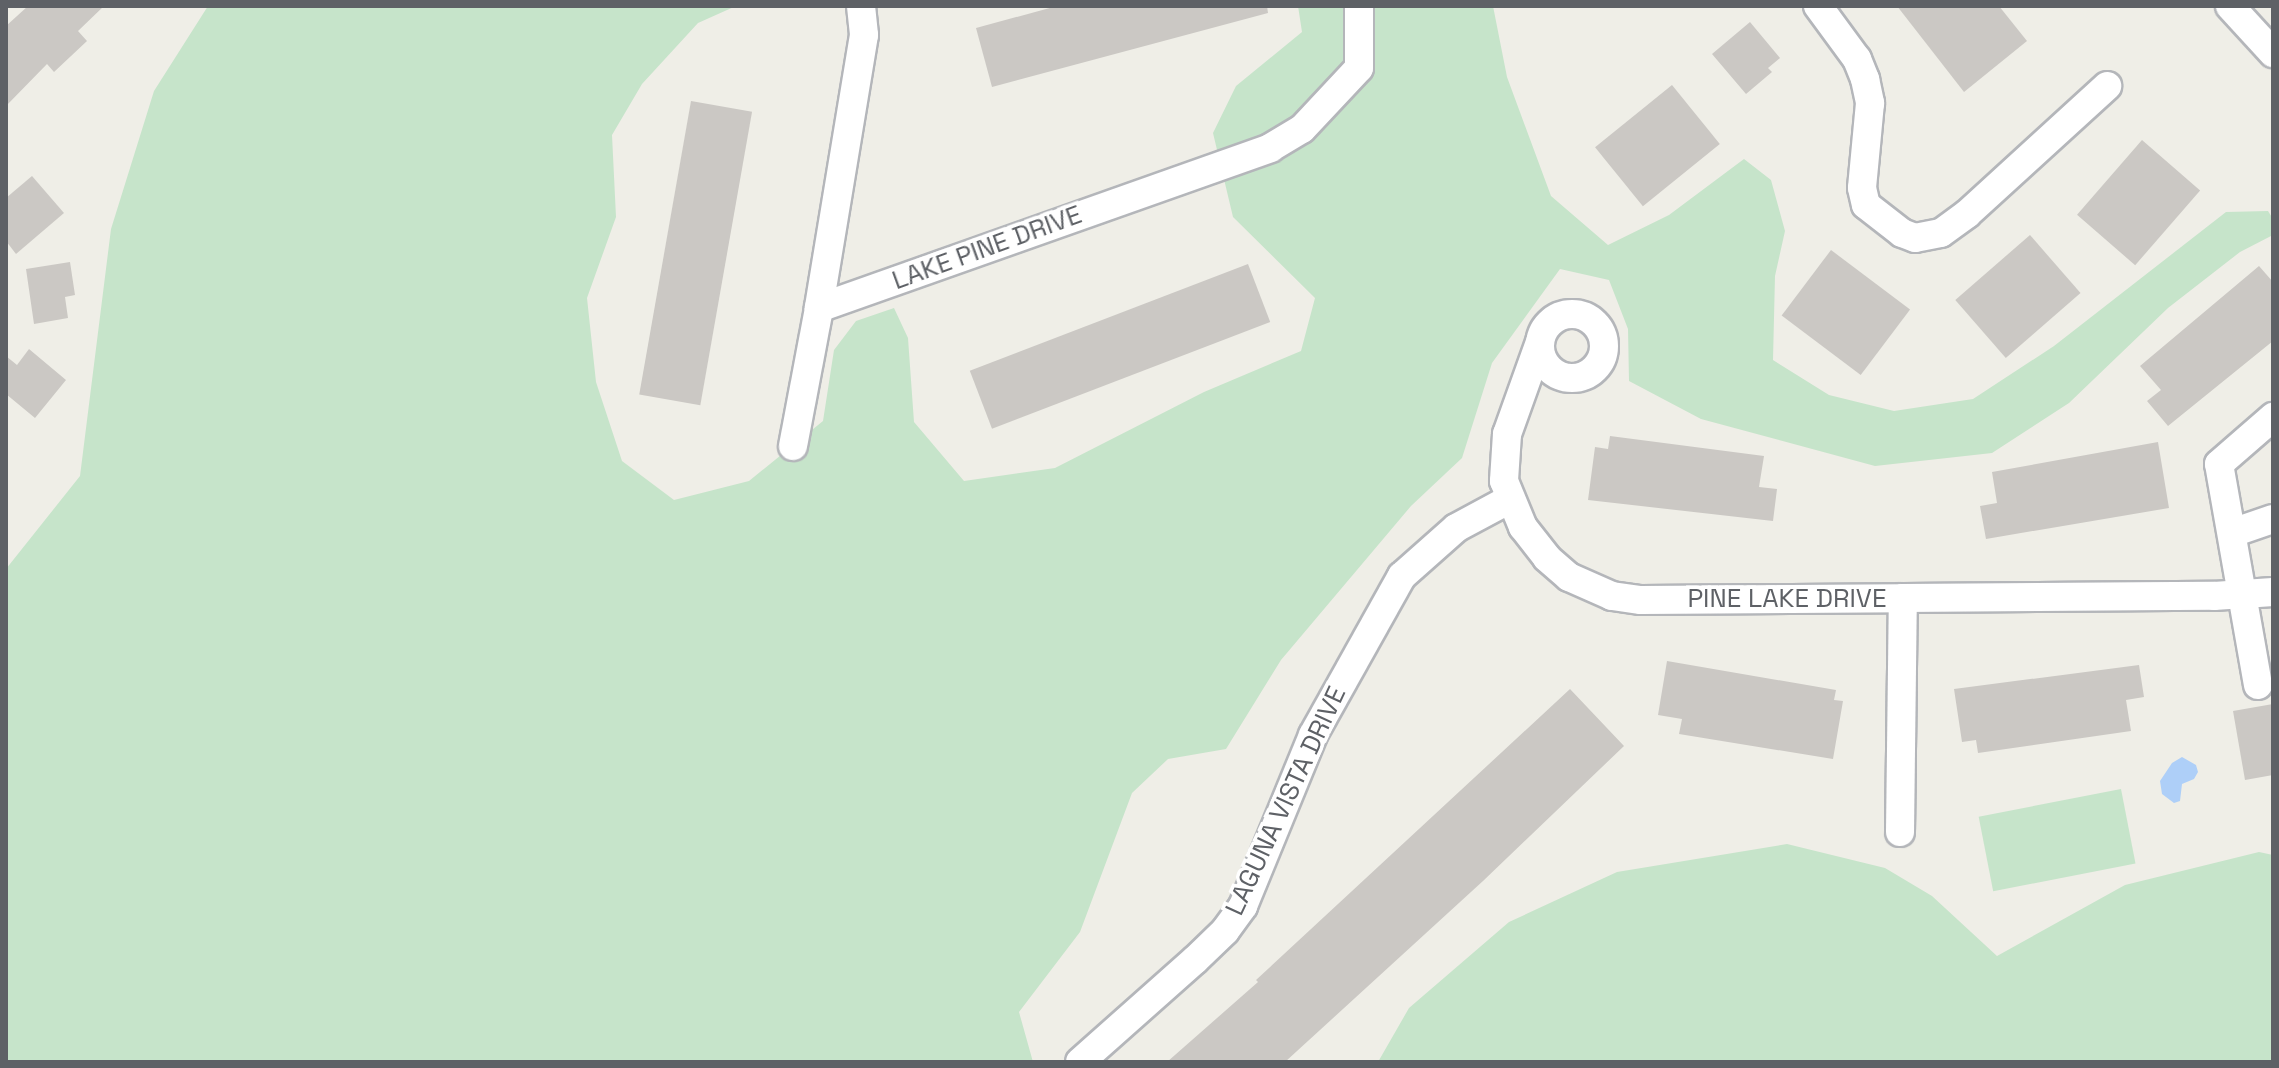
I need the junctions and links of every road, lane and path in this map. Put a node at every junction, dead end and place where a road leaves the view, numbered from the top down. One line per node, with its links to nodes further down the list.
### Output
1 (861, 6): 7 (street)
2 (1359, 6): 7 (street, LAKE PINE DRIVE)
3 (1818, 6): 6 (street)
4 (2230, 6): 5 (street)
5 (2273, 53)
6 (2107, 86)
7 (819, 308): 10 (street)
8 (1540, 342): 11 (street, PINE LAKE DRIVE)
9 (2273, 417): 13 (street)
10 (793, 446)
11 (1510, 499): 16 (street, PINE LAKE DRIVE); 19 (street, LAGUNA VISTA DRIVE)
12 (2273, 519): 13 (street)
13 (2232, 533): 15 (street)
14 (2273, 592): 15 (street, PINE LAKE DRIVE)
15 (2244, 595): 16 (street, PINE LAKE DRIVE); 17 (street)
16 (1903, 598): 18 (street)
17 (2258, 685)
18 (1900, 832)
19 (1080, 1062)
20 (1087, 1062): 21 (street)
21 (1107, 1062)

